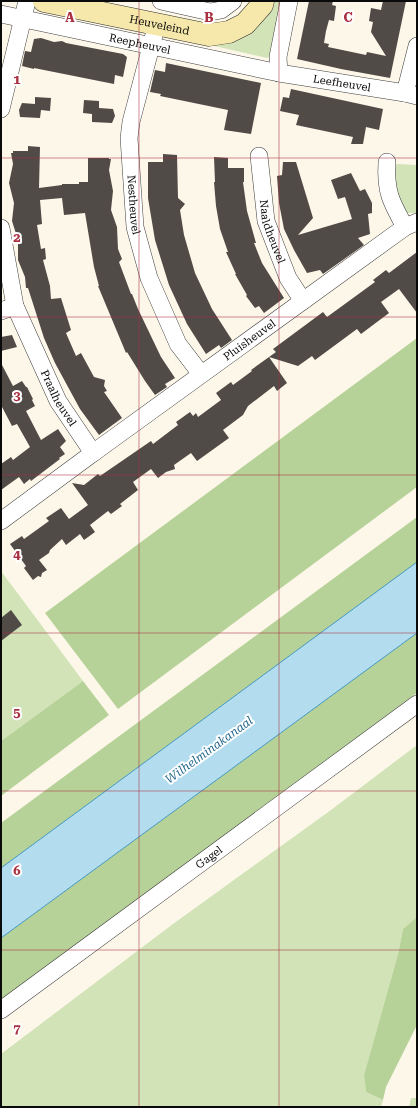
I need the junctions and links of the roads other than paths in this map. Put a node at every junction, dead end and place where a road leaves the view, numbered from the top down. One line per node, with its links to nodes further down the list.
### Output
1 (27, 1): 8 (street)
2 (44, 1): 9 (street, Heuveleind)
3 (162, 1): 4 (street)
4 (233, 1)
5 (263, 1): 9 (street, Heuveleind)
6 (289, 1): 12 (street)
7 (1, 14): 8 (street, Reepheuvel)
8 (22, 18): 10 (street, Reepheuvel); 14 (street)
9 (156, 23): 10 (street, Nestheuvel)
10 (152, 46): 12 (street, Reepheuvel); 21 (street, Nestheuvel)
11 (417, 46): 13 (street)
12 (280, 73): 13 (street, Leefheuvel)
13 (411, 95)
14 (1, 109)
15 (259, 156): 19 (street, Naaldheuvel)
16 (387, 162): 17 (street, Pluisheuvel)
17 (411, 224): 19 (street, Pluisheuvel)
18 (1, 228): 20 (street, Praalheuvel)
19 (303, 301): 21 (street, Pluisheuvel)
20 (8, 308): 22 (street, Praalheuvel)
21 (201, 374): 22 (street, Pluisheuvel)
22 (93, 453): 23 (street)
23 (1, 521)
24 (417, 704): 25 (street, Gagel)
25 (1, 1010)

